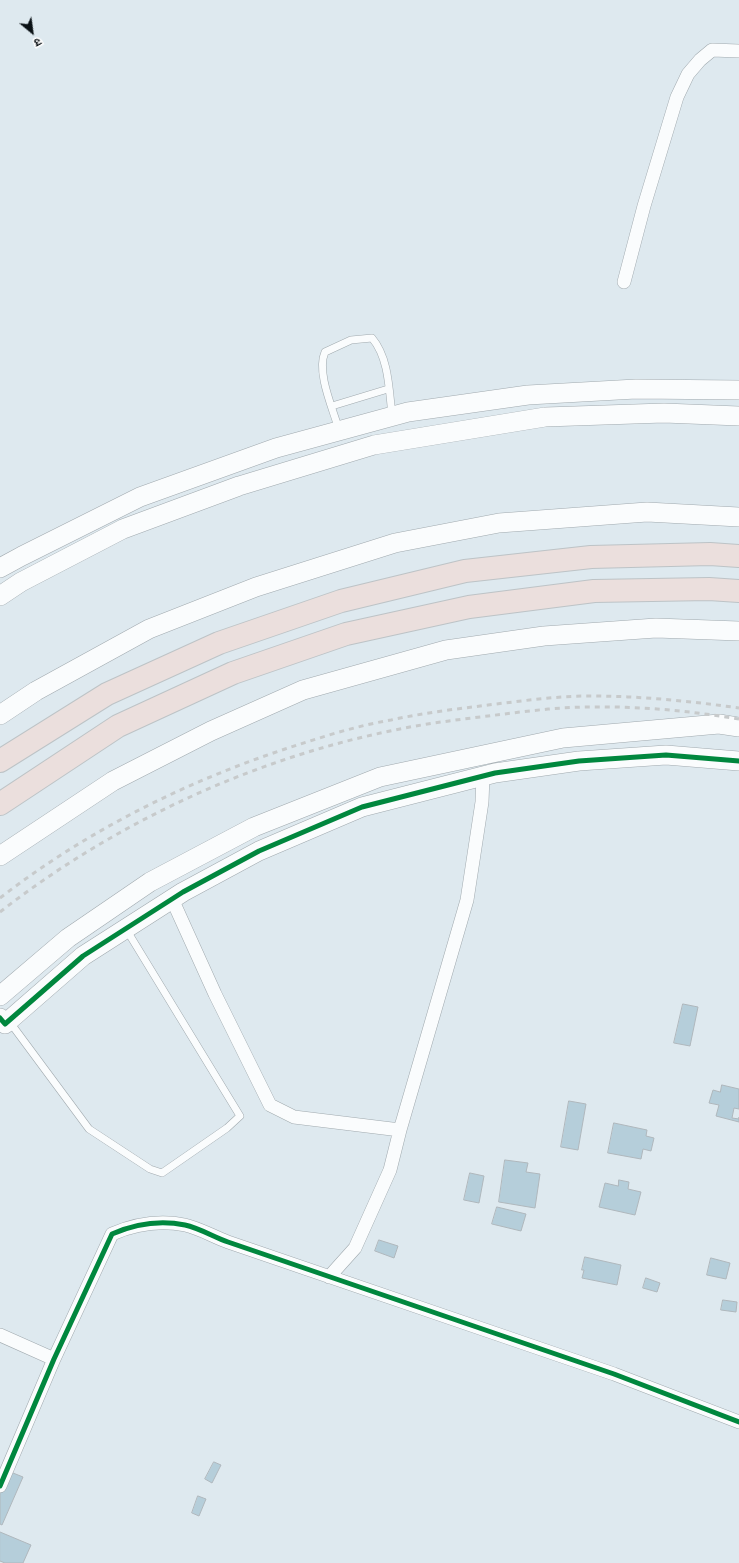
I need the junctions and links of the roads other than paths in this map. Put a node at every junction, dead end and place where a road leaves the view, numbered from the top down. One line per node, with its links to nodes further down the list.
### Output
1 (739, 51): 2 (street)
2 (624, 282)
3 (388, 389): 5 (lane); 5 (lane); 7 (lane)
4 (739, 390): 6 (street)
5 (332, 406): 9 (lane)
6 (445, 406): 7 (street); 10 (street)
7 (392, 416): 9 (street)
8 (739, 416): 10 (street)
9 (339, 430): 13 (street)
10 (449, 433): 15 (street)
11 (739, 517): 17 (street)
12 (739, 556): 19 (highway)
13 (0, 568)
14 (739, 591): 22 (highway)
15 (0, 596)
16 (739, 631): 23 (street)
17 (0, 715)
18 (739, 727): 26 (street)
19 (0, 761)
20 (739, 761): 21 (street)
21 (483, 776): 24 (street); 28 (street)
22 (0, 804)
23 (0, 856)
24 (172, 899): 25 (street); 28 (street)
25 (126, 929): 27 (street); 27 (lane)
26 (0, 996)
27 (5, 1020)
28 (400, 1130): 29 (street)
29 (329, 1277): 31 (street); 32 (street)
30 (0, 1335): 31 (street)
31 (54, 1359): 33 (street)
32 (739, 1422)
33 (0, 1486)

